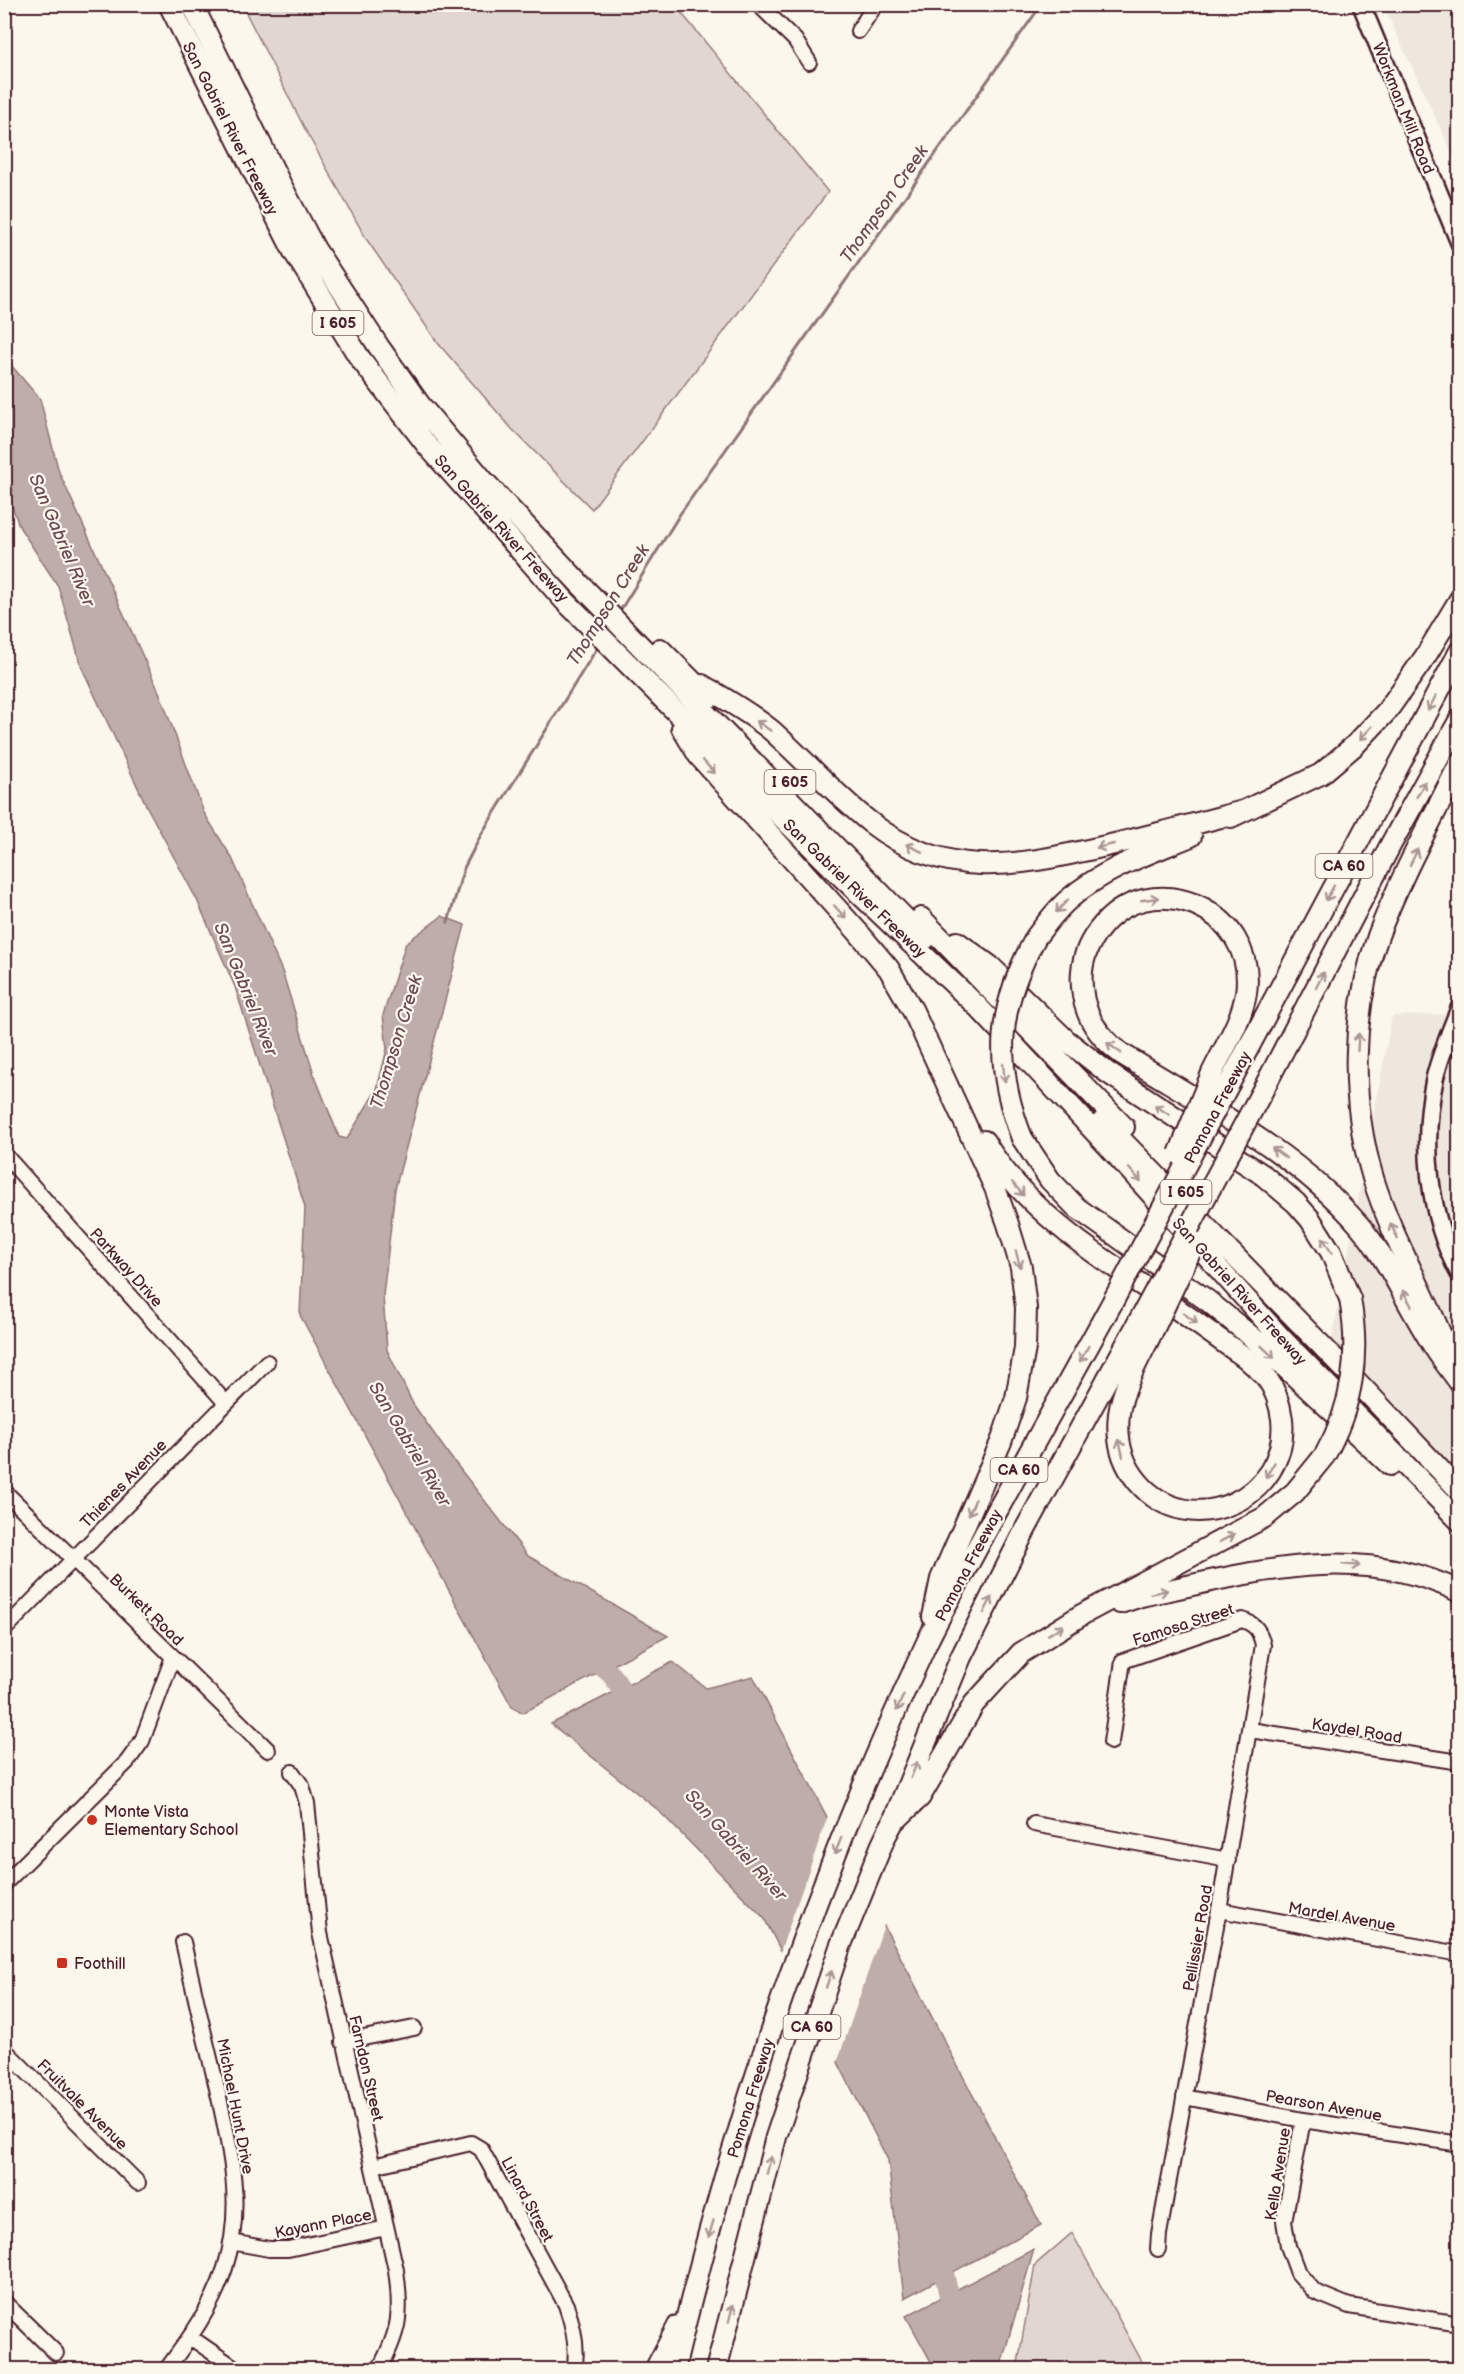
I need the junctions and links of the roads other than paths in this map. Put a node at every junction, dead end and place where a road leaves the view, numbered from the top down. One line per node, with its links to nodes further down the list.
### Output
1 (169, 4): 12 (highway, San Gabriel River Freeway / I 605)
2 (184, 4): 12 (highway)
3 (192, 4): 12 (highway)
4 (206, 4): 12 (highway, San Gabriel River Freeway / I 605)
5 (758, 4): 9 (street)
6 (1361, 4): 10 (main road, Workman Mill Road)
7 (876, 5): 8 (street)
8 (858, 31)
9 (809, 62)
10 (1456, 212): 11 (main road, Workman Mill Road)
11 (1460, 244)
12 (575, 586): 15 (highway, San Gabriel River Freeway / I 605); 15 (highway, San Gabriel River Freeway / I 605)
13 (1460, 599): 20 (highway, one-way to 20)
14 (1460, 651): 26 (highway, Pomona Freeway / CA 60, one-way to 26, bridge)
15 (657, 669): 16 (highway, San Gabriel River Freeway / I 605); 17 (highway, San Gabriel River Freeway / I 605); 21 (highway); 35 (highway)
16 (684, 673): 20 (highway, one-way to 16); 22 (highway, San Gabriel River Freeway / I 605)
17 (666, 701): 21 (highway, San Gabriel River Freeway / I 605); 24 (highway, one-way to 24)
18 (1460, 719): 29 (highway, Pomona Freeway / CA 60, one-way to 18, bridge)
19 (1460, 763): 31 (highway, one-way to 19)
20 (1243, 812): 38 (highway, one-way to 38, bridge)
21 (844, 879): 28 (highway, San Gabriel River Freeway / I 605, one-way to 28)
22 (912, 909): 33 (highway, San Gabriel River Freeway / I 605); 41 (highway, one-way to 22, bridge)
23 (1460, 1007): 27 (main road)
24 (941, 1069): 29 (highway, one-way to 29); 44 (highway, one-way to 44)
25 (4, 1154): 32 (street, Parkway Drive)
26 (1140, 1251): 31 (highway, one-way to 26, bridge); 44 (highway, Pomona Freeway / CA 60, one-way to 44, bridge)
27 (1460, 1275)
28 (1255, 1308): 36 (highway); 37 (highway, San Gabriel River Freeway / I 605)
29 (1148, 1322): 52 (highway, Pomona Freeway / CA 60, one-way to 29)
30 (267, 1362): 32 (street, Thienes Avenue)
31 (1460, 1382)
32 (225, 1402): 39 (street, Thienes Avenue)
33 (1460, 1475)
34 (4, 1491): 39 (street, Burkett Road)
35 (1460, 1491)
36 (1460, 1503)
37 (1460, 1521)
38 (1460, 1526)
39 (72, 1559): 42 (street, Thienes Avenue); 45 (street, Burkett Road)
40 (1460, 1592): 41 (highway, one-way to 40)
41 (1083, 1614): 52 (highway, one-way to 41)
42 (4, 1630)
43 (1260, 1633): 46 (street, Pellissier Road); 47 (street, Famosa Street)
44 (927, 1644): 70 (highway, Pomona Freeway / CA 60, one-way to 70)
45 (173, 1657): 48 (street, Burkett Road); 54 (street)
46 (1250, 1730): 49 (street, Kaydel Road); 53 (street, Pellissier Road)
47 (1111, 1743)
48 (268, 1750)
49 (1460, 1762)
50 (292, 1772): 59 (street, Farndon Street)
51 (1034, 1824): 53 (street)
52 (888, 1831): 80 (highway, Pomona Freeway / CA 60, one-way to 52)
53 (1228, 1860): 55 (street, Pellissier Road)
54 (4, 1884)
55 (1219, 1911): 57 (street, Mardel Avenue); 61 (street, Pellissier Road)
56 (183, 1942): 67 (street, Michael Hunt Drive)
57 (1460, 1954)
58 (414, 2028): 59 (street)
59 (343, 2042): 64 (street, Farndon Street)
60 (4, 2049): 65 (street, Fruitvale Avenue)
61 (1184, 2097): 62 (street, Pearson Avenue); 68 (street, Pellissier Road)
62 (1303, 2120): 63 (street, Pearson Avenue); 71 (street, Kella Avenue)
63 (1460, 2144)
64 (373, 2166): 66 (street, Farndon Street); 77 (street, Linard Street)
65 (138, 2183)
66 (386, 2228): 67 (street, Kayann Place); 76 (street, Farndon Street)
67 (231, 2242): 72 (street, Michael Hunt Drive)
68 (1158, 2249)
69 (4, 2302): 73 (street)
70 (689, 2306): 78 (highway); 79 (highway, Pomona Freeway / CA 60)
71 (1460, 2324)
72 (190, 2337): 74 (street, Michael Hunt Drive); 75 (street)
73 (56, 2353)
74 (166, 2370)
75 (238, 2370)
76 (379, 2370)
77 (574, 2370)
78 (655, 2370)
79 (674, 2370)
80 (716, 2370)

